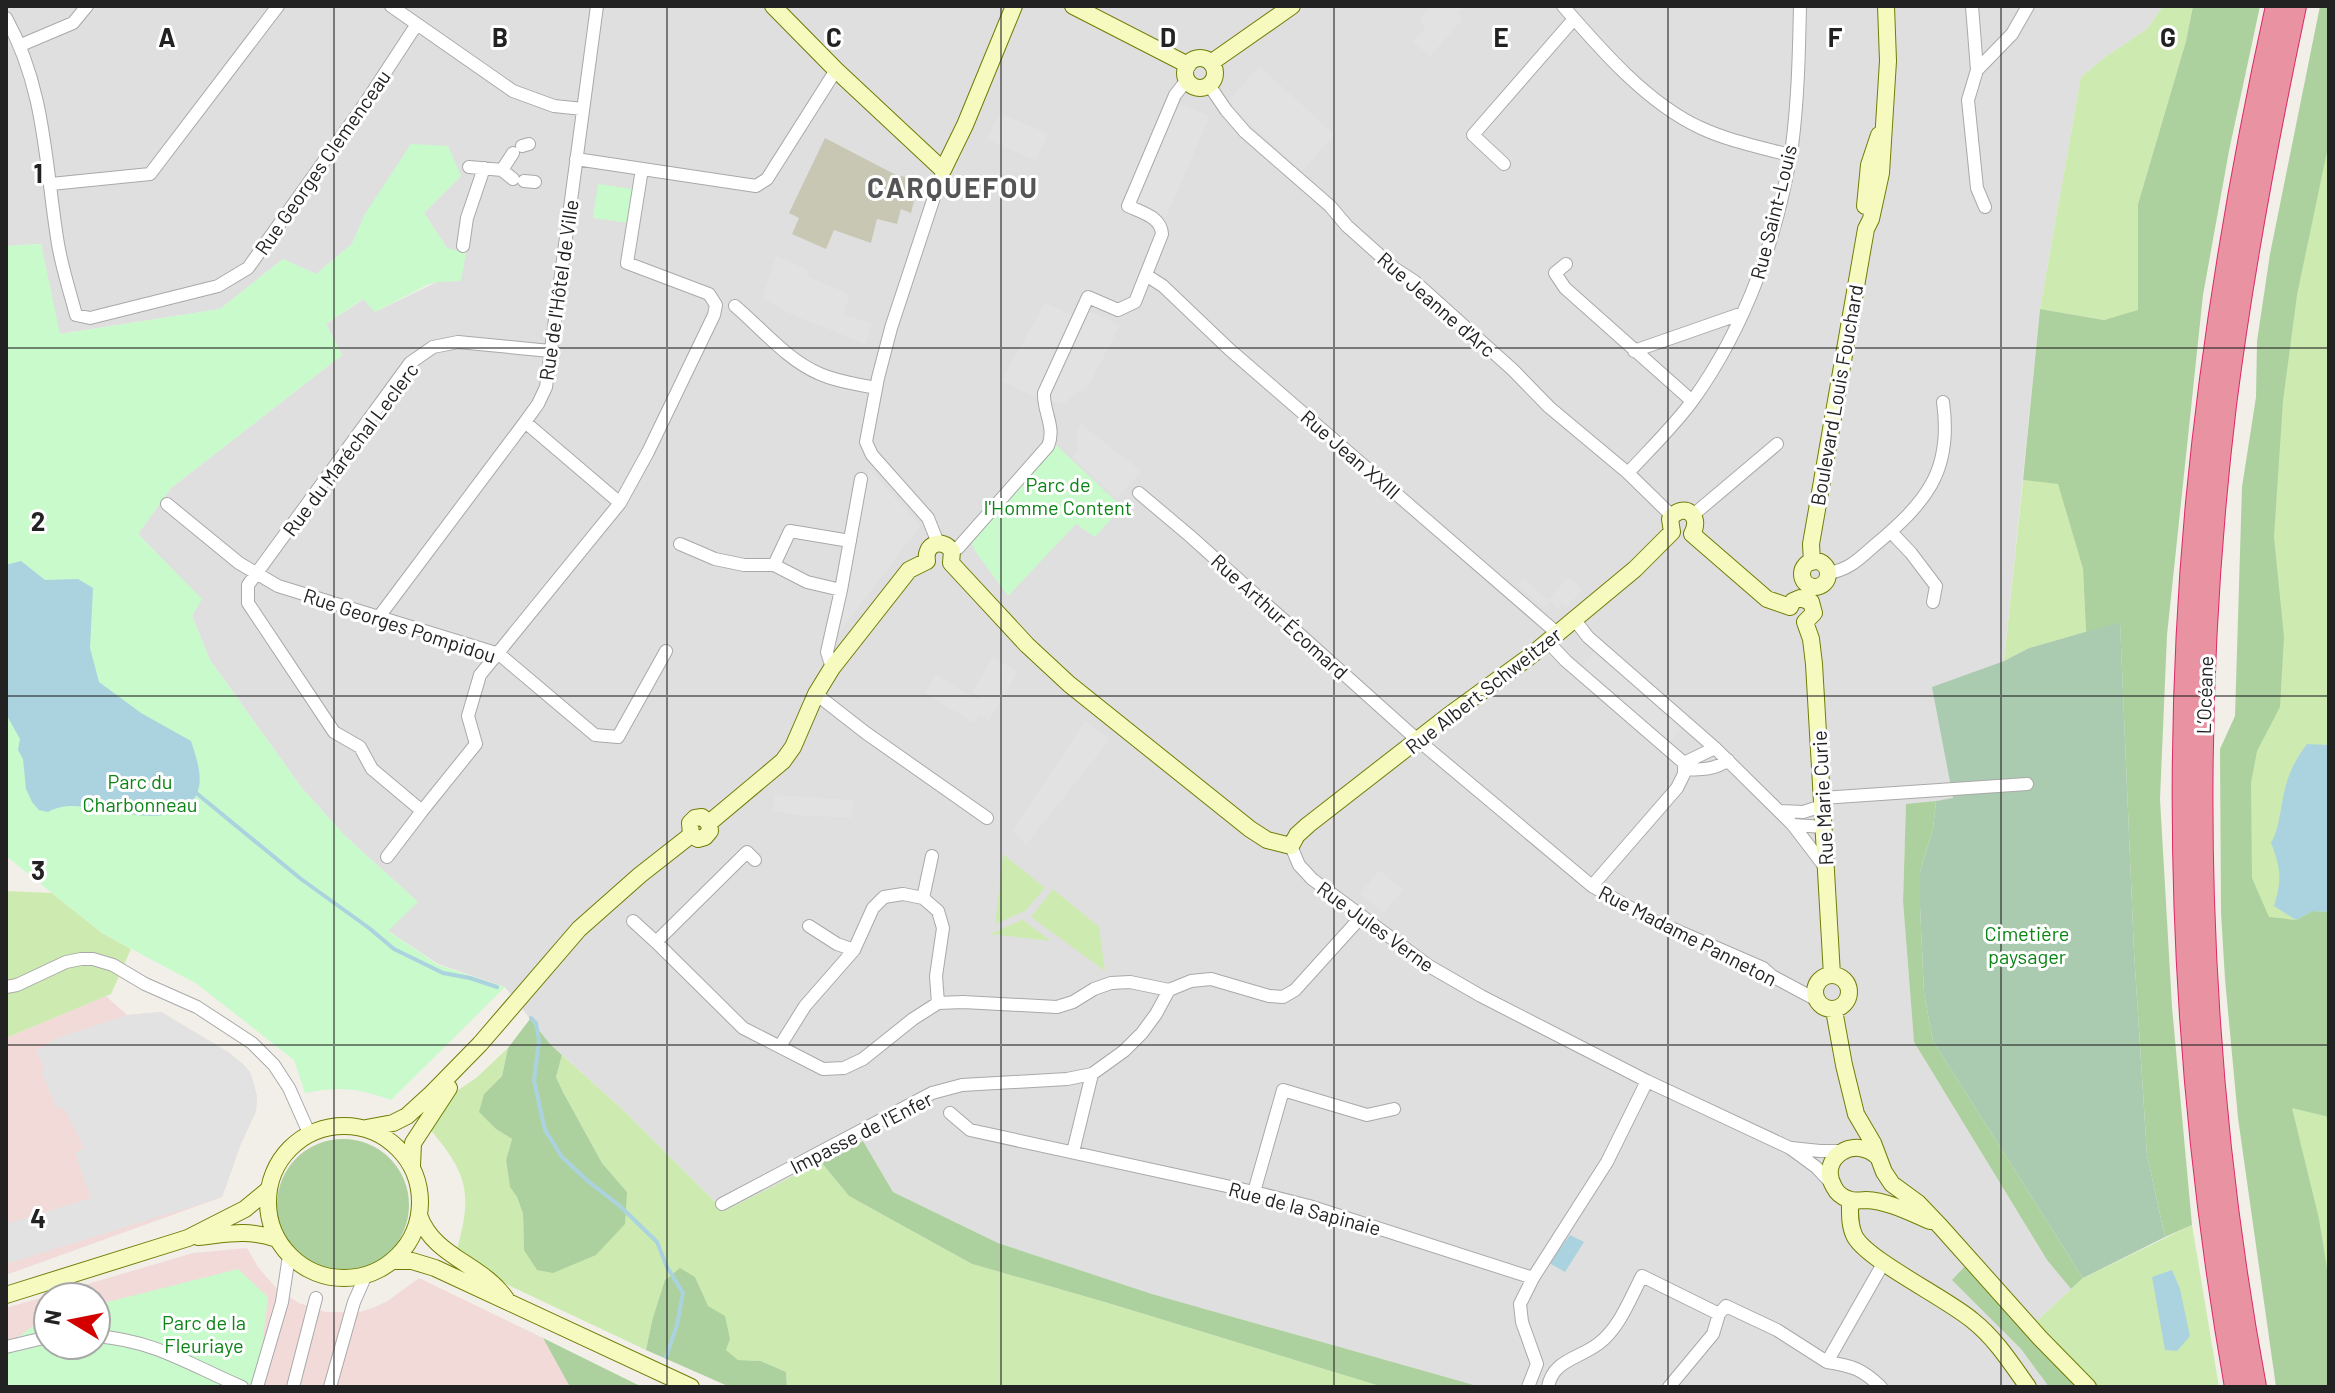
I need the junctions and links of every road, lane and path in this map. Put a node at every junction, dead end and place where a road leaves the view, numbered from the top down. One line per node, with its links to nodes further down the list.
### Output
1 (87, 6): 19 (street)
2 (278, 6): 36 (street)
3 (391, 6): 18 (street)
4 (597, 6): 25 (street, Rue de l'Hôtel de Ville)
5 (773, 6): 21 (main road)
6 (1014, 6): 34 (main road)
7 (1073, 6): 23 (main road)
8 (1292, 6): 20 (main road)
9 (1563, 6): 17 (street)
10 (1800, 6): 27 (street, Rue Saint-Louis)
11 (1886, 6): 63 (main road, Boulevard Louis Fouchard)
12 (1972, 6): 22 (street)
13 (2028, 6): 22 (street)
14 (2277, 6): 156 (highway, L’Océane)
15 (2295, 6): 157 (highway, L’Océane)
16 (6, 18): 19 (street)
17 (1574, 19): 27 (street); 29 (street)
18 (417, 24): 25 (street); 36 (street, Rue Georges Clemenceau)
19 (21, 45): 36 (street)
20 (1212, 62): 23 (main road); 24 (main road)
21 (836, 70): 32 (street); 34 (main road)
22 (1977, 70): 37 (street)
23 (1187, 73): 24 (main road); 40 (street)
24 (1209, 85): 50 (street, Rue Jeanne d'Arc)
25 (583, 109): 28 (street, Rue de l'Hôtel de Ville)
26 (521, 148): 33 (street)
27 (1789, 155): 42 (street, Rue Saint-Louis)
28 (576, 159): 32 (street); 43 (street, Rue de l'Hôtel de Ville)
29 (1504, 164)
30 (469, 167): 31 (street)
31 (484, 168): 33 (street); 38 (street)
32 (642, 169): 53 (street)
33 (502, 170): 35 (street)
34 (943, 170): 45 (street)
35 (524, 181)
36 (51, 184)
37 (1985, 207)
38 (463, 246)
39 (1566, 264): 44 (street)
40 (1146, 275): 61 (street); 75 (street, Rue Jean XXIII)
41 (735, 306): 45 (street)
42 (1743, 313): 44 (street); 46 (street, Rue Saint-Louis)
43 (550, 351): 48 (street, Rue de l'Hôtel de Ville); 65 (street, Rue du Maréchal Leclerc)
44 (1634, 351): 46 (street)
45 (876, 388): 61 (street)
46 (1692, 401): 50 (street, Rue Saint-Louis)
47 (1943, 402): 57 (street)
48 (525, 422): 53 (street); 72 (street, Rue de l'Hôtel de Ville)
49 (1777, 444): 55 (street)
50 (1628, 473): 56 (street, Rue Jeanne d'Arc)
51 (861, 479): 59 (street)
52 (1139, 493): 80 (street, Rue Arthur Écomard)
53 (620, 503): 77 (street)
54 (167, 504): 65 (street, Rue Georges Pompidou)
55 (1693, 515): 56 (main road); 58 (main road)
56 (1672, 524): 58 (main road); 73 (main road, Rue Albert Schweitzer)
57 (1891, 532): 67 (street); 69 (street)
58 (1692, 534): 70 (main road)
59 (850, 541): 64 (street); 68 (street)
60 (680, 544): 64 (street)
61 (947, 552): 62 (main road); 62 (main road); 91 (main road)
62 (927, 561): 78 (main road)
63 (1812, 562): 66 (main road, Boulevard Louis Fouchard); 67 (main road)
64 (774, 565): 68 (street)
65 (256, 571): 72 (street, Rue Georges Pompidou); 86 (street)
66 (1803, 579): 67 (main road); 70 (main road, Boulevard Louis Fouchard)
67 (1824, 580): 71 (main road)
68 (841, 590): 78 (street)
69 (1933, 602)
70 (1793, 603): 71 (main road); 74 (main road)
71 (1813, 605): 74 (main road)
72 (378, 618): 77 (street, Rue Georges Pompidou)
73 (1574, 619): 75 (main road, Rue Albert Schweitzer); 81 (street)
74 (1805, 622): 85 (main road, Rue Marie Curie)
75 (1553, 637): 80 (main road, Rue Albert Schweitzer); 83 (street, Rue Jean XXIII)
76 (666, 651): 77 (street, Rue Georges Pompidou)
77 (499, 654): 86 (street)
78 (832, 668): 79 (main road)
79 (816, 694): 88 (street); 109 (main road)
80 (1419, 740): 91 (main road, Rue Albert Schweitzer); 96 (street, Rue Madame Panneton)
81 (1715, 748): 82 (street); 83 (street)
82 (1728, 760): 83 (street); 87 (street)
83 (1684, 766): 96 (street)
84 (2027, 784): 85 (street)
85 (1822, 802): 87 (street); 90 (main road, Rue Marie Curie)
86 (422, 811): 93 (street)
87 (1780, 811): 89 (street)
88 (987, 818)
89 (1793, 825): 90 (street); 95 (street)
90 (1824, 827): 95 (main road, Rue Marie Curie)
91 (1291, 846): 98 (street, Rue Jules Verne)
92 (932, 856): 97 (street)
93 (387, 857)
94 (755, 860): 101 (street)
95 (1826, 869): 103 (main road, Rue Marie Curie)
96 (1592, 886): 106 (street, Rue Madame Panneton)
97 (923, 898): 102 (street); 107 (street)
98 (1361, 917): 105 (street); 112 (street, Rue Jules Verne)
99 (633, 921): 101 (street)
100 (809, 926): 102 (street)
101 (656, 942): 110 (street)
102 (854, 950): 110 (street)
103 (1832, 975): 106 (main road); 108 (main road)
104 (10, 988): 117 (street)
105 (1169, 990): 107 (street); 111 (street, Impasse de l'Enfer)
106 (1815, 999): 108 (main road)
107 (938, 1003): 110 (street)
108 (1834, 1010): 115 (main road)
109 (480, 1044): 116 (main road); 122 (main road)
110 (780, 1046)
111 (1092, 1074): 120 (street); 127 (street, Impasse de l'Enfer)
112 (1647, 1081): 118 (street, Rue Jules Verne); 136 (street)
113 (1394, 1109): 125 (street)
114 (950, 1113): 120 (street, Rue de la Sapinaie)
115 (1856, 1114): 119 (main road); 121 (main road)
116 (365, 1128): 117 (main road); 122 (main road)
117 (309, 1133): 124 (main road)
118 (1790, 1148): 119 (street, Rue Jules Verne); 123 (street, Rue Jules Verne)
119 (1847, 1150): 121 (main road); 123 (main road)
120 (1073, 1152): 125 (street, Rue de la Sapinaie)
121 (1881, 1165): 126 (main road); 129 (main road)
122 (412, 1167): 128 (main road)
123 (1832, 1184): 126 (main road)
124 (268, 1190): 130 (main road); 131 (main road)
125 (1254, 1192): 136 (street, Rue de la Sapinaie)
126 (1857, 1200): 129 (main road); 134 (main road)
127 (722, 1204)
128 (419, 1215): 133 (main road); 139 (main road)
129 (1940, 1226): 155 (main road)
130 (188, 1238): 131 (main road); 137 (main road)
131 (277, 1239): 132 (main road)
132 (289, 1256): 135 (main road); 146 (street)
133 (393, 1261): 135 (main road); 139 (main road)
134 (1884, 1262): 144 (street); 154 (main road)
135 (366, 1275): 148 (street)
136 (1533, 1278): 150 (street)
137 (6, 1295)
138 (316, 1298): 147 (street)
139 (507, 1300): 149 (main road)
140 (1719, 1314): 144 (street); 151 (street); 152 (street)
141 (112, 1338): 145 (street)
142 (32, 1341): 143 (street)
143 (6, 1347)
144 (1827, 1362): 153 (street)
145 (242, 1387)
146 (257, 1387)
147 (293, 1387)
148 (330, 1387)
149 (691, 1387)
150 (1528, 1387)
151 (1548, 1387)
152 (1669, 1387)
153 (1881, 1387)
154 (2028, 1387)
155 (2088, 1387)
156 (2236, 1387)
157 (2255, 1387)

